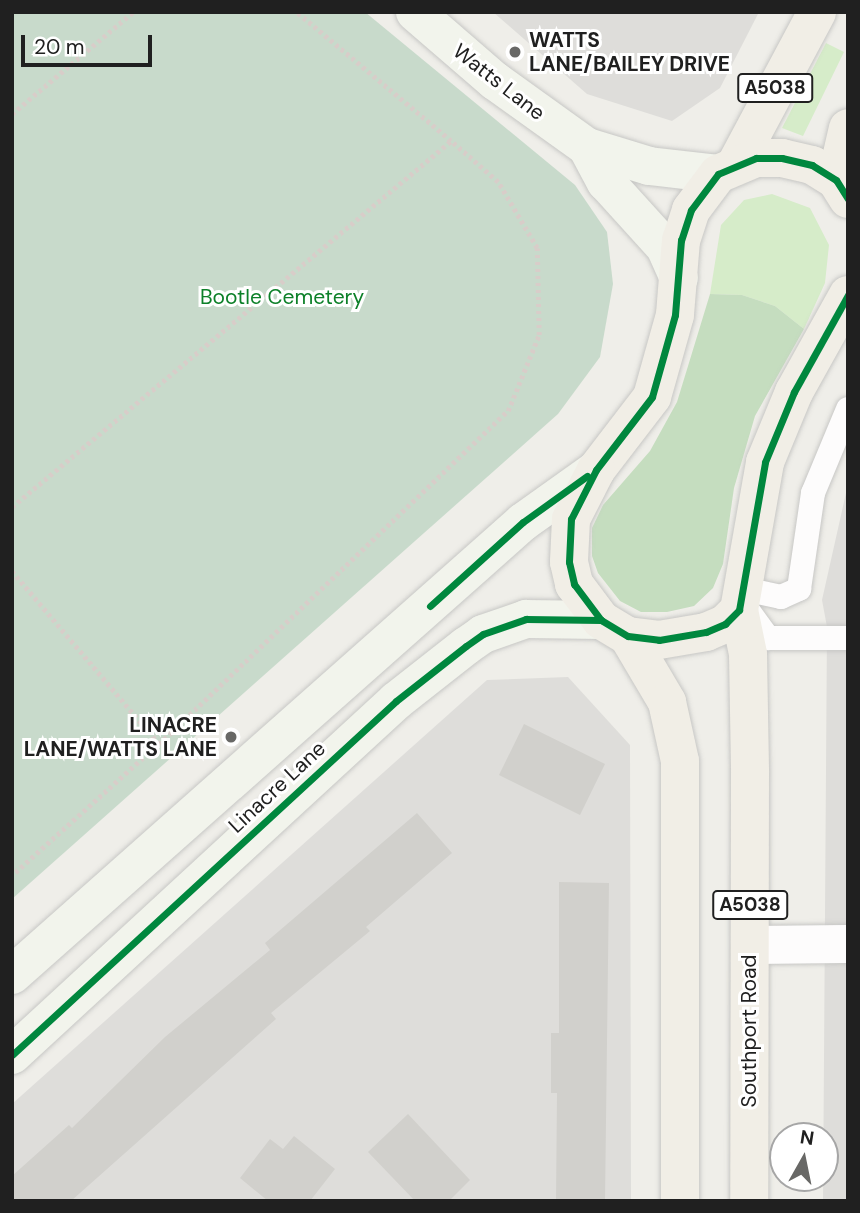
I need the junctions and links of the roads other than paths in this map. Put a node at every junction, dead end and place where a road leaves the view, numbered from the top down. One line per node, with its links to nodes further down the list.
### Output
1 (415, 12): 4 (street, Watts Lane)
2 (817, 12): 5 (main road, A5038)
3 (848, 128): 6 (main road)
4 (587, 147): 5 (street, Watts Lane); 7 (street, Watts Lane)
5 (727, 169): 6 (main road); 7 (main road, A5038)
6 (842, 190)
7 (679, 278): 10 (main road, A5038)
8 (846, 304): 11 (main road, A5038)
9 (848, 409): 11 (lane)
10 (596, 470): 12 (main road, A5038); 16 (street, Linacre Lane)
11 (742, 601): 12 (main road); 13 (lane); 14 (main road, Southport Road / A5038)
12 (614, 628): 17 (street, Linacre Lane); 18 (main road, A5038)
13 (848, 638)
14 (750, 944): 15 (street); 19 (main road, Southport Road / A5038)
15 (848, 944)
16 (12, 975)
17 (12, 1055)
18 (680, 1201)
19 (749, 1201)

